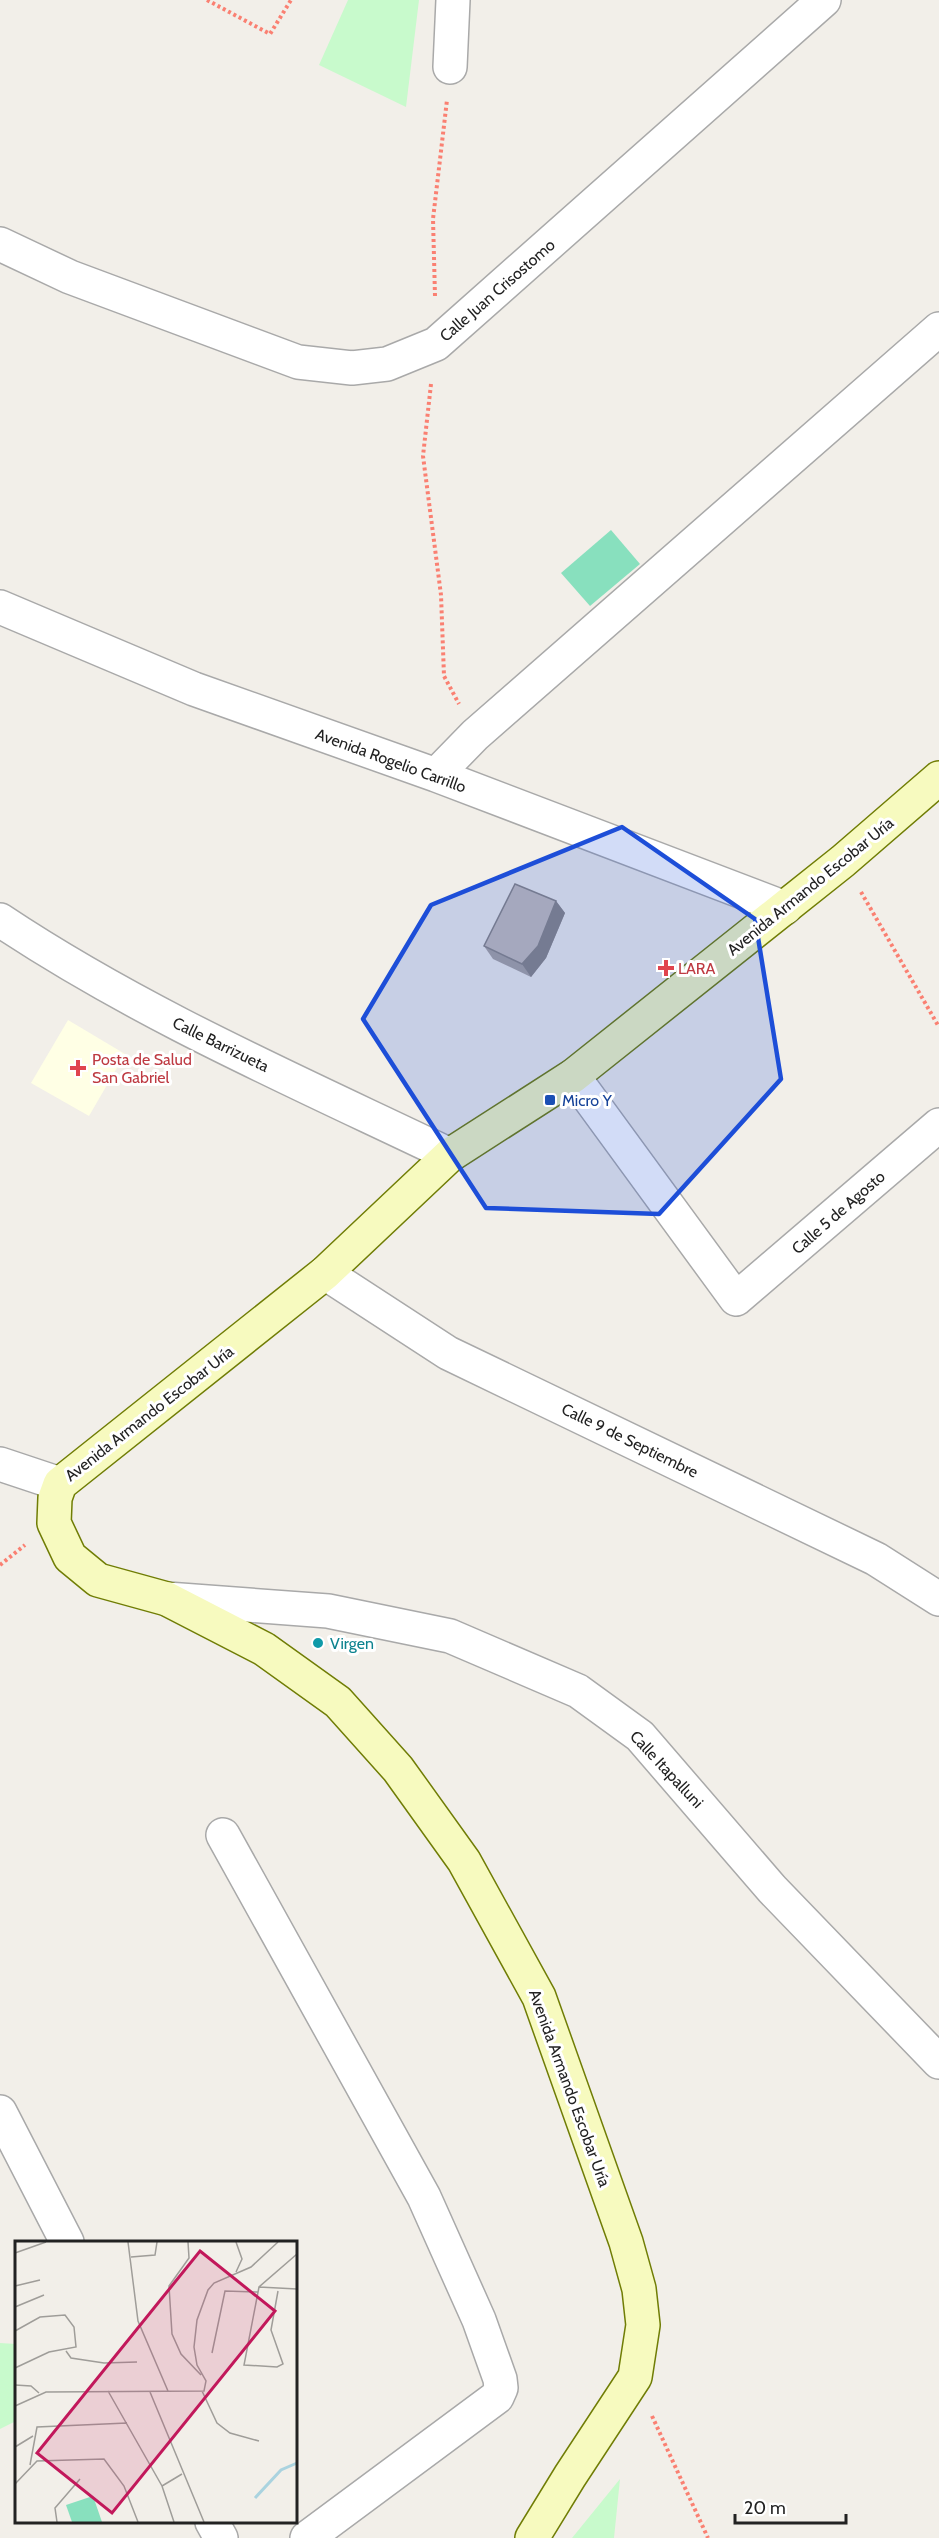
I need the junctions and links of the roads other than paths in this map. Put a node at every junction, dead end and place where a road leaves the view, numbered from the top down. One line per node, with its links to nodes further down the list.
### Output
1 (453, 0): 3 (street)
2 (824, 0): 4 (street, Calle Juan Crisostomo)
3 (450, 67)
4 (0, 244)
5 (939, 329): 7 (street)
6 (0, 607): 7 (street, Avenida Rogelio Carrillo)
7 (436, 775): 9 (street, Avenida Rogelio Carrillo)
8 (939, 778): 9 (main road, Avenida Armando Escobar Uría)
9 (785, 908): 11 (main road, Avenida Armando Escobar Uría)
10 (0, 920): 13 (street, Calle Barrizueta)
11 (573, 1076): 12 (street, Calle 5 de Agosto); 13 (main road, Avenida Armando Escobar Uría)
12 (939, 1125)
13 (450, 1155): 14 (main road, Avenida Armando Escobar Uría)
14 (325, 1273): 16 (main road, Avenida Armando Escobar Uría); 18 (street, Calle 9 de Septiembre)
15 (0, 1464): 16 (street)
16 (60, 1484): 17 (main road, Avenida Armando Escobar Uría)
17 (167, 1599): 20 (street, Calle Itapalluni); 26 (main road, Avenida Armando Escobar Uría)
18 (939, 1599)
19 (223, 1835): 25 (street)
20 (939, 2062)
21 (0, 2112): 22 (street)
22 (67, 2241)
23 (213, 2523): 24 (street)
24 (221, 2538)
25 (308, 2538)
26 (532, 2538)

